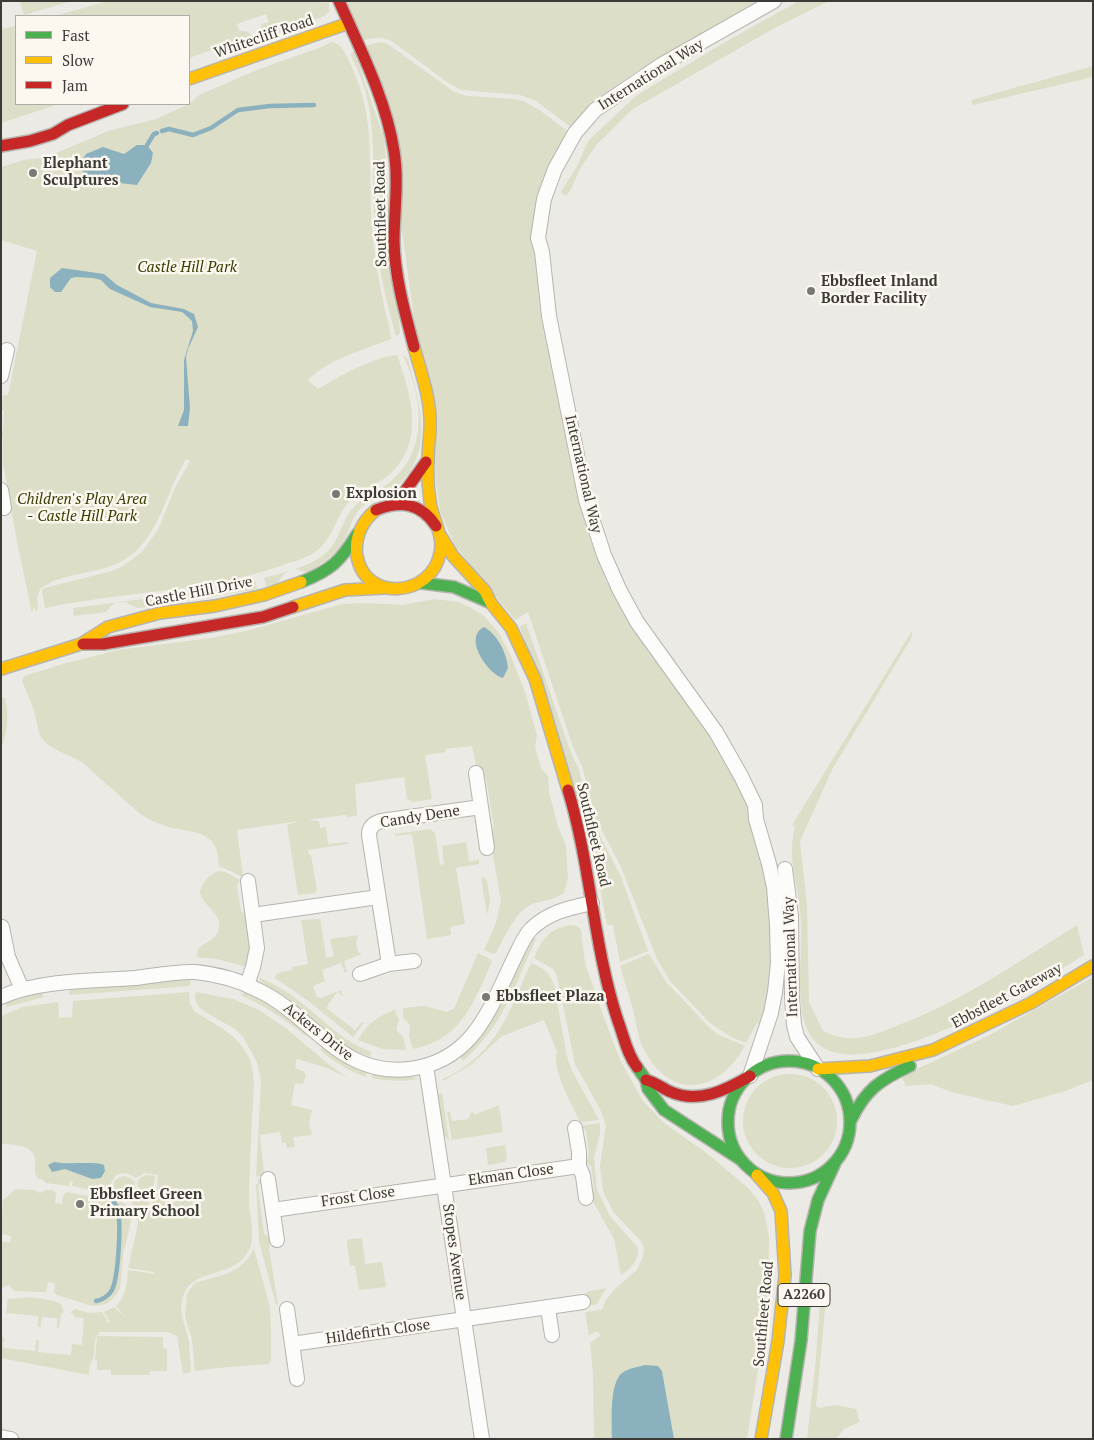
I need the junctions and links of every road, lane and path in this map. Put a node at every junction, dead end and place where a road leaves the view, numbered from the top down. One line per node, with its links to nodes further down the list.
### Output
1 (339, 1): 3 (main road, Southfleet Road)
2 (774, 1): 39 (street, International Way)
3 (349, 23): 4 (main road, Whitecliff Road); 9 (main road, Southfleet Road)
4 (190, 79)
5 (120, 105): 6 (main road)
6 (1, 146)
7 (7, 350): 8 (street)
8 (1, 376)
9 (426, 462): 11 (main road); 14 (main road)
10 (1, 490): 12 (street)
11 (393, 504): 13 (main road); 14 (main road)
12 (4, 508)
13 (361, 526): 16 (main road); 18 (main road, Castle Hill Drive)
14 (437, 530): 15 (main road); 17 (main road, Southfleet Road)
15 (421, 583): 16 (main road); 17 (main road, Southfleet Road)
16 (388, 588): 18 (main road, Castle Hill Drive)
17 (491, 603): 26 (main road, Southfleet Road)
18 (81, 644): 19 (main road, Castle Hill Drive)
19 (1, 669)
20 (476, 773): 21 (street, Candy Dene)
21 (481, 807): 22 (street, Candy Dene); 25 (street, Candy Dene)
22 (487, 848)
23 (785, 869): 38 (street, International Way)
24 (248, 881): 27 (street)
25 (378, 896): 27 (street); 30 (street, Candy Dene)
26 (592, 903): 37 (street, Ackers Drive); 40 (main road, Southfleet Road)
27 (253, 915): 33 (street)
28 (2, 927): 34 (street)
29 (414, 961): 30 (street)
30 (389, 964): 32 (street)
31 (1093, 966): 36 (main road, Ebbsfleet Gateway / A2260)
32 (360, 974)
33 (247, 985): 34 (street, Ackers Drive); 37 (street, Ackers Drive)
34 (22, 988): 35 (street, Ackers Drive)
35 (1, 997)
36 (933, 1050): 38 (main road, Ebbsfleet Gateway / A2260); 41 (main road, Ebbsfleet Gateway / A2260)
37 (426, 1066): 48 (street, Stopes Avenue)
38 (818, 1069): 39 (main road, A2260); 41 (main road, A2260)
39 (750, 1076): 40 (main road); 44 (main road, A2260)
40 (646, 1080): 44 (main road, Southfleet Road)
41 (851, 1120): 43 (main road, A2260)
42 (575, 1128): 45 (street)
43 (839, 1155): 46 (main road, A2260); 63 (main road, A2260)
44 (741, 1160): 46 (main road, A2260)
45 (579, 1166): 48 (street, Ekman Close); 49 (street)
46 (753, 1171): 62 (main road, Southfleet Road / A2260)
47 (268, 1180): 50 (street)
48 (444, 1185): 50 (street, Frost Close); 55 (street, Stopes Avenue)
49 (586, 1198)
50 (273, 1210): 51 (street)
51 (277, 1240)
52 (583, 1302): 53 (street, Hildefirth Close)
53 (548, 1308): 55 (street, Hildefirth Close); 56 (street)
54 (288, 1309): 57 (street)
55 (464, 1320): 57 (street, Hildefirth Close); 61 (street, Stopes Avenue)
56 (552, 1335)
57 (292, 1344): 58 (street)
58 (298, 1379)
59 (1, 1437): 60 (street)
60 (11, 1439)
61 (482, 1439)
62 (761, 1439)
63 (786, 1439)

